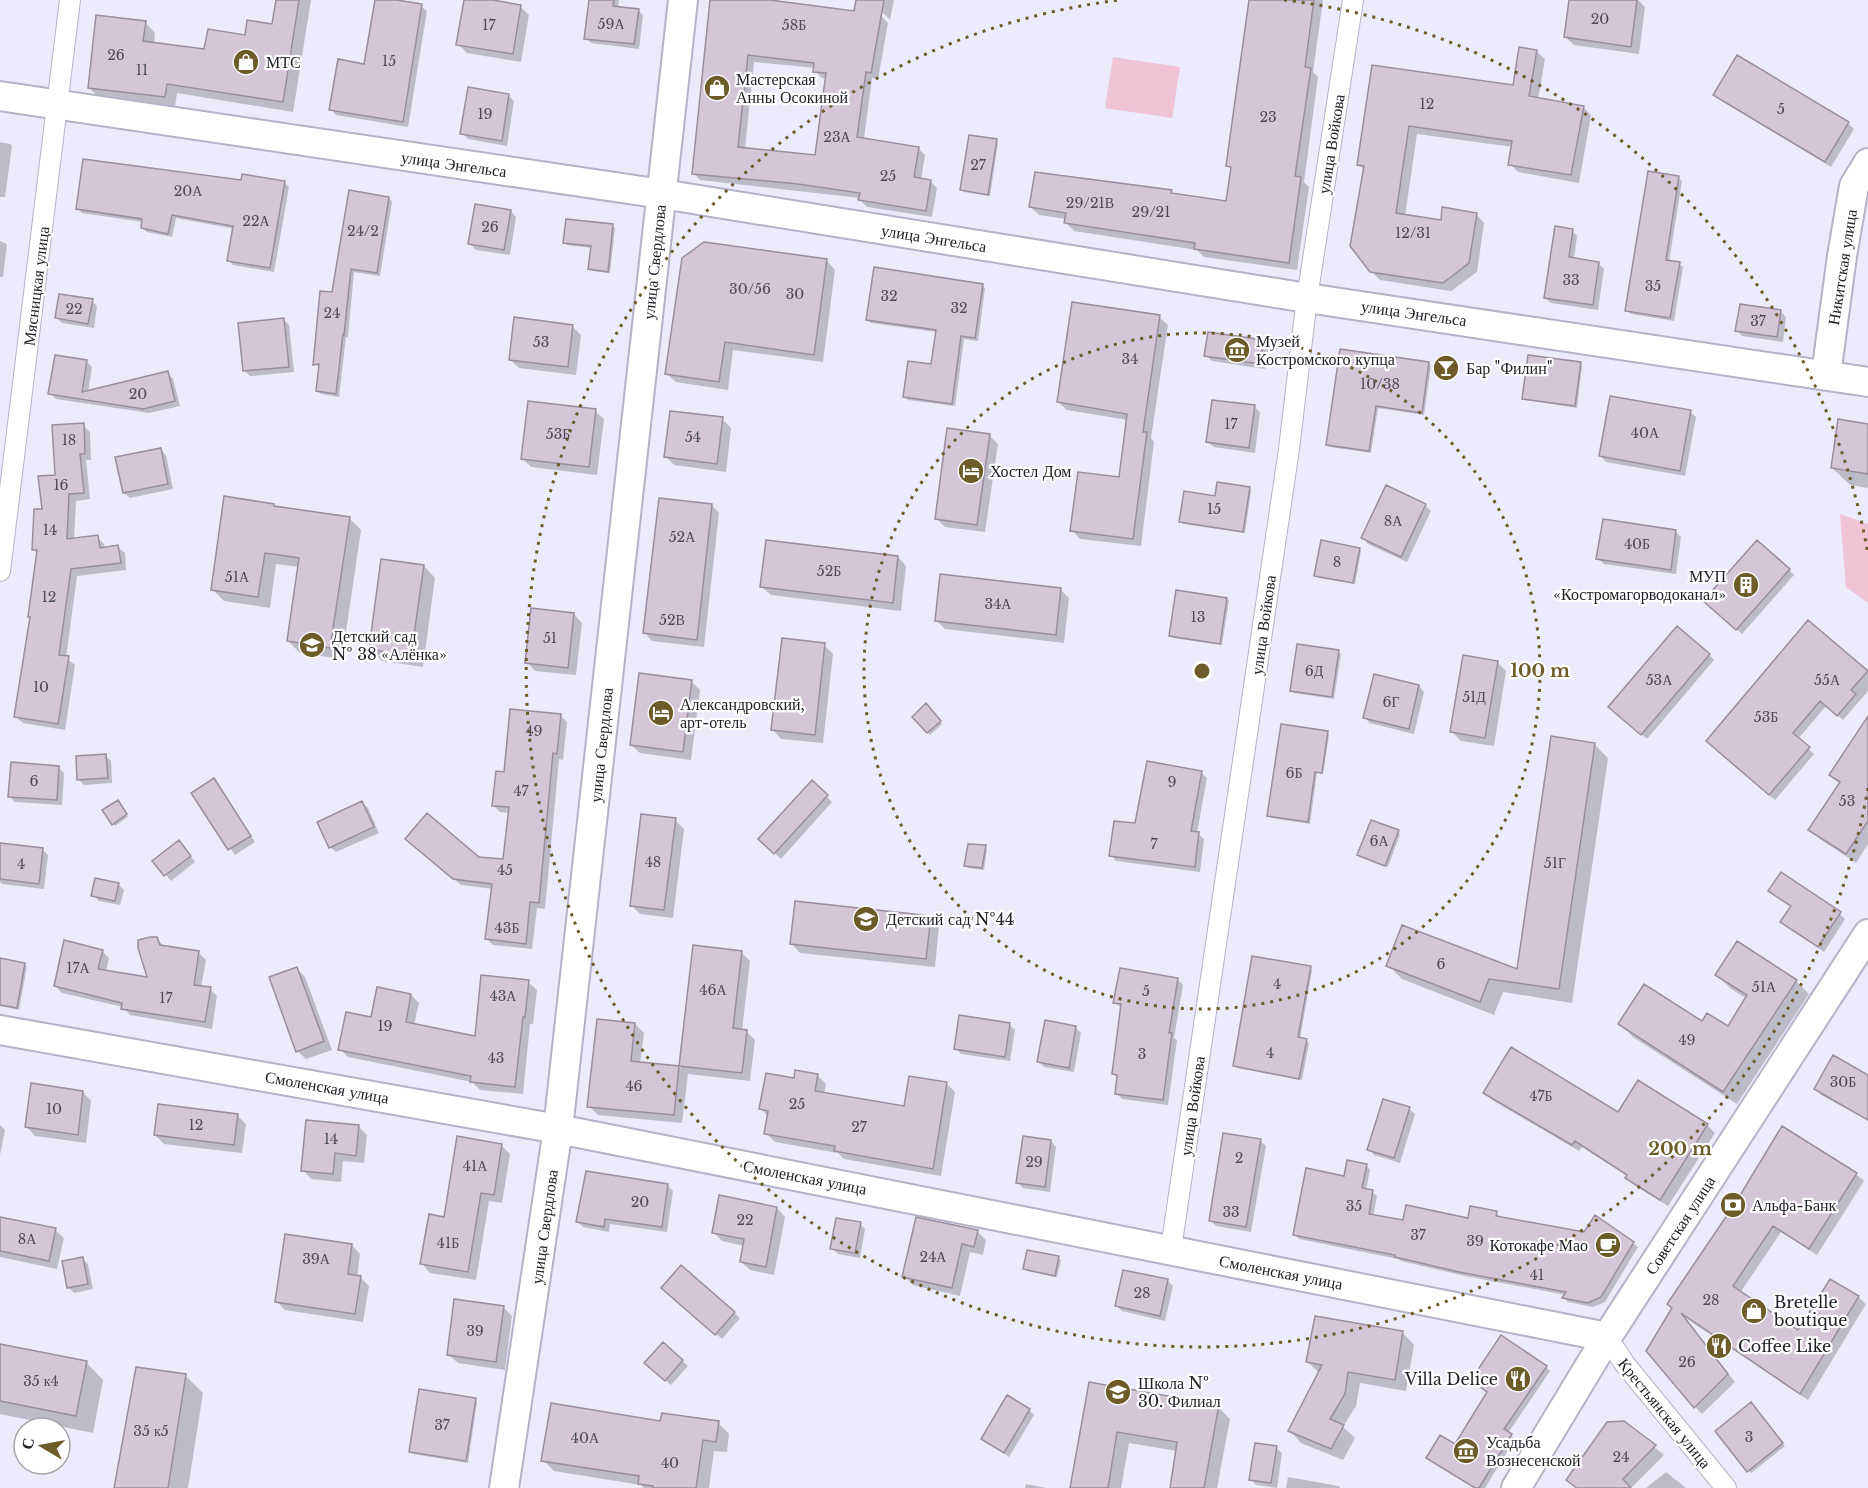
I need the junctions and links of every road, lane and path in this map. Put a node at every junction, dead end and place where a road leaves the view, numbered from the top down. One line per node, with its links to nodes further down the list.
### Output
1 (70, 0): 5 (street, Мясницкая улица)
2 (683, 0): 7 (street, улица Свердлова)
3 (1353, 0): 8 (street, улица Войкова)
4 (0, 96): 5 (street, улица Энгельса)
5 (58, 105): 7 (street, улица Энгельса); 11 (street, Мясницкая улица)
6 (1868, 163): 9 (street, Никитская улица)
7 (662, 194): 8 (street, улица Энгельса); 14 (street, улица Свердлова)
8 (1307, 298): 9 (street, улица Энгельса); 15 (street, улица Войкова)
9 (1826, 375): 10 (street, улица Энгельса)
10 (1868, 382)
11 (0, 572)
12 (1868, 934): 16 (street, Советская улица)
13 (0, 1030): 14 (street, Смоленская улица)
14 (558, 1129): 15 (street, Смоленская улица); 17 (street, улица Свердлова)
15 (1171, 1249): 16 (street, Смоленская улица)
16 (1607, 1337): 18 (street, Советская улица); 19 (street, Крестьянская улица)
17 (504, 1488)
18 (1516, 1488)
19 (1726, 1488)

